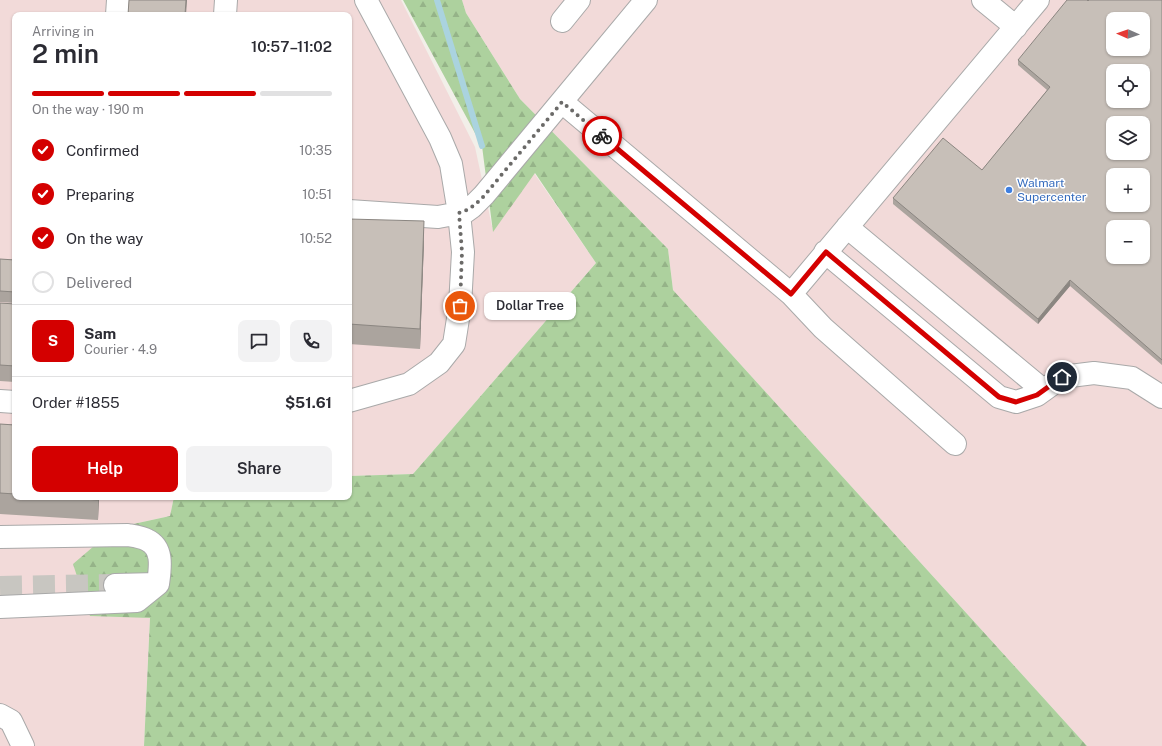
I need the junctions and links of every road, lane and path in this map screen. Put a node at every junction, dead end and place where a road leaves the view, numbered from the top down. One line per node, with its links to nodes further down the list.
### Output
1 (118, 0): 8 (lane)
2 (226, 0): 9 (lane)
3 (366, 0): 14 (lane)
4 (579, 0): 10 (lane)
5 (646, 0): 12 (lane)
6 (983, 0): 11 (lane)
7 (1038, 0): 11 (lane)
8 (117, 12)
9 (225, 12)
10 (562, 21)
11 (1016, 27): 15 (lane)
12 (562, 102): 14 (lane); 17 (lane)
13 (352, 211): 14 (lane)
14 (459, 213): 20 (lane)
15 (847, 227): 16 (lane); 18 (lane)
16 (826, 252): 17 (lane); 18 (lane)
17 (791, 294): 23 (lane)
18 (1043, 390): 19 (lane)
19 (1162, 397)
20 (352, 400)
21 (0, 401): 22 (lane)
22 (12, 402)
23 (955, 444)
24 (0, 537): 25 (lane)
25 (158, 584): 26 (lane); 27 (lane)
26 (115, 585)
27 (0, 607)
28 (0, 714): 29 (lane)
29 (23, 746)

